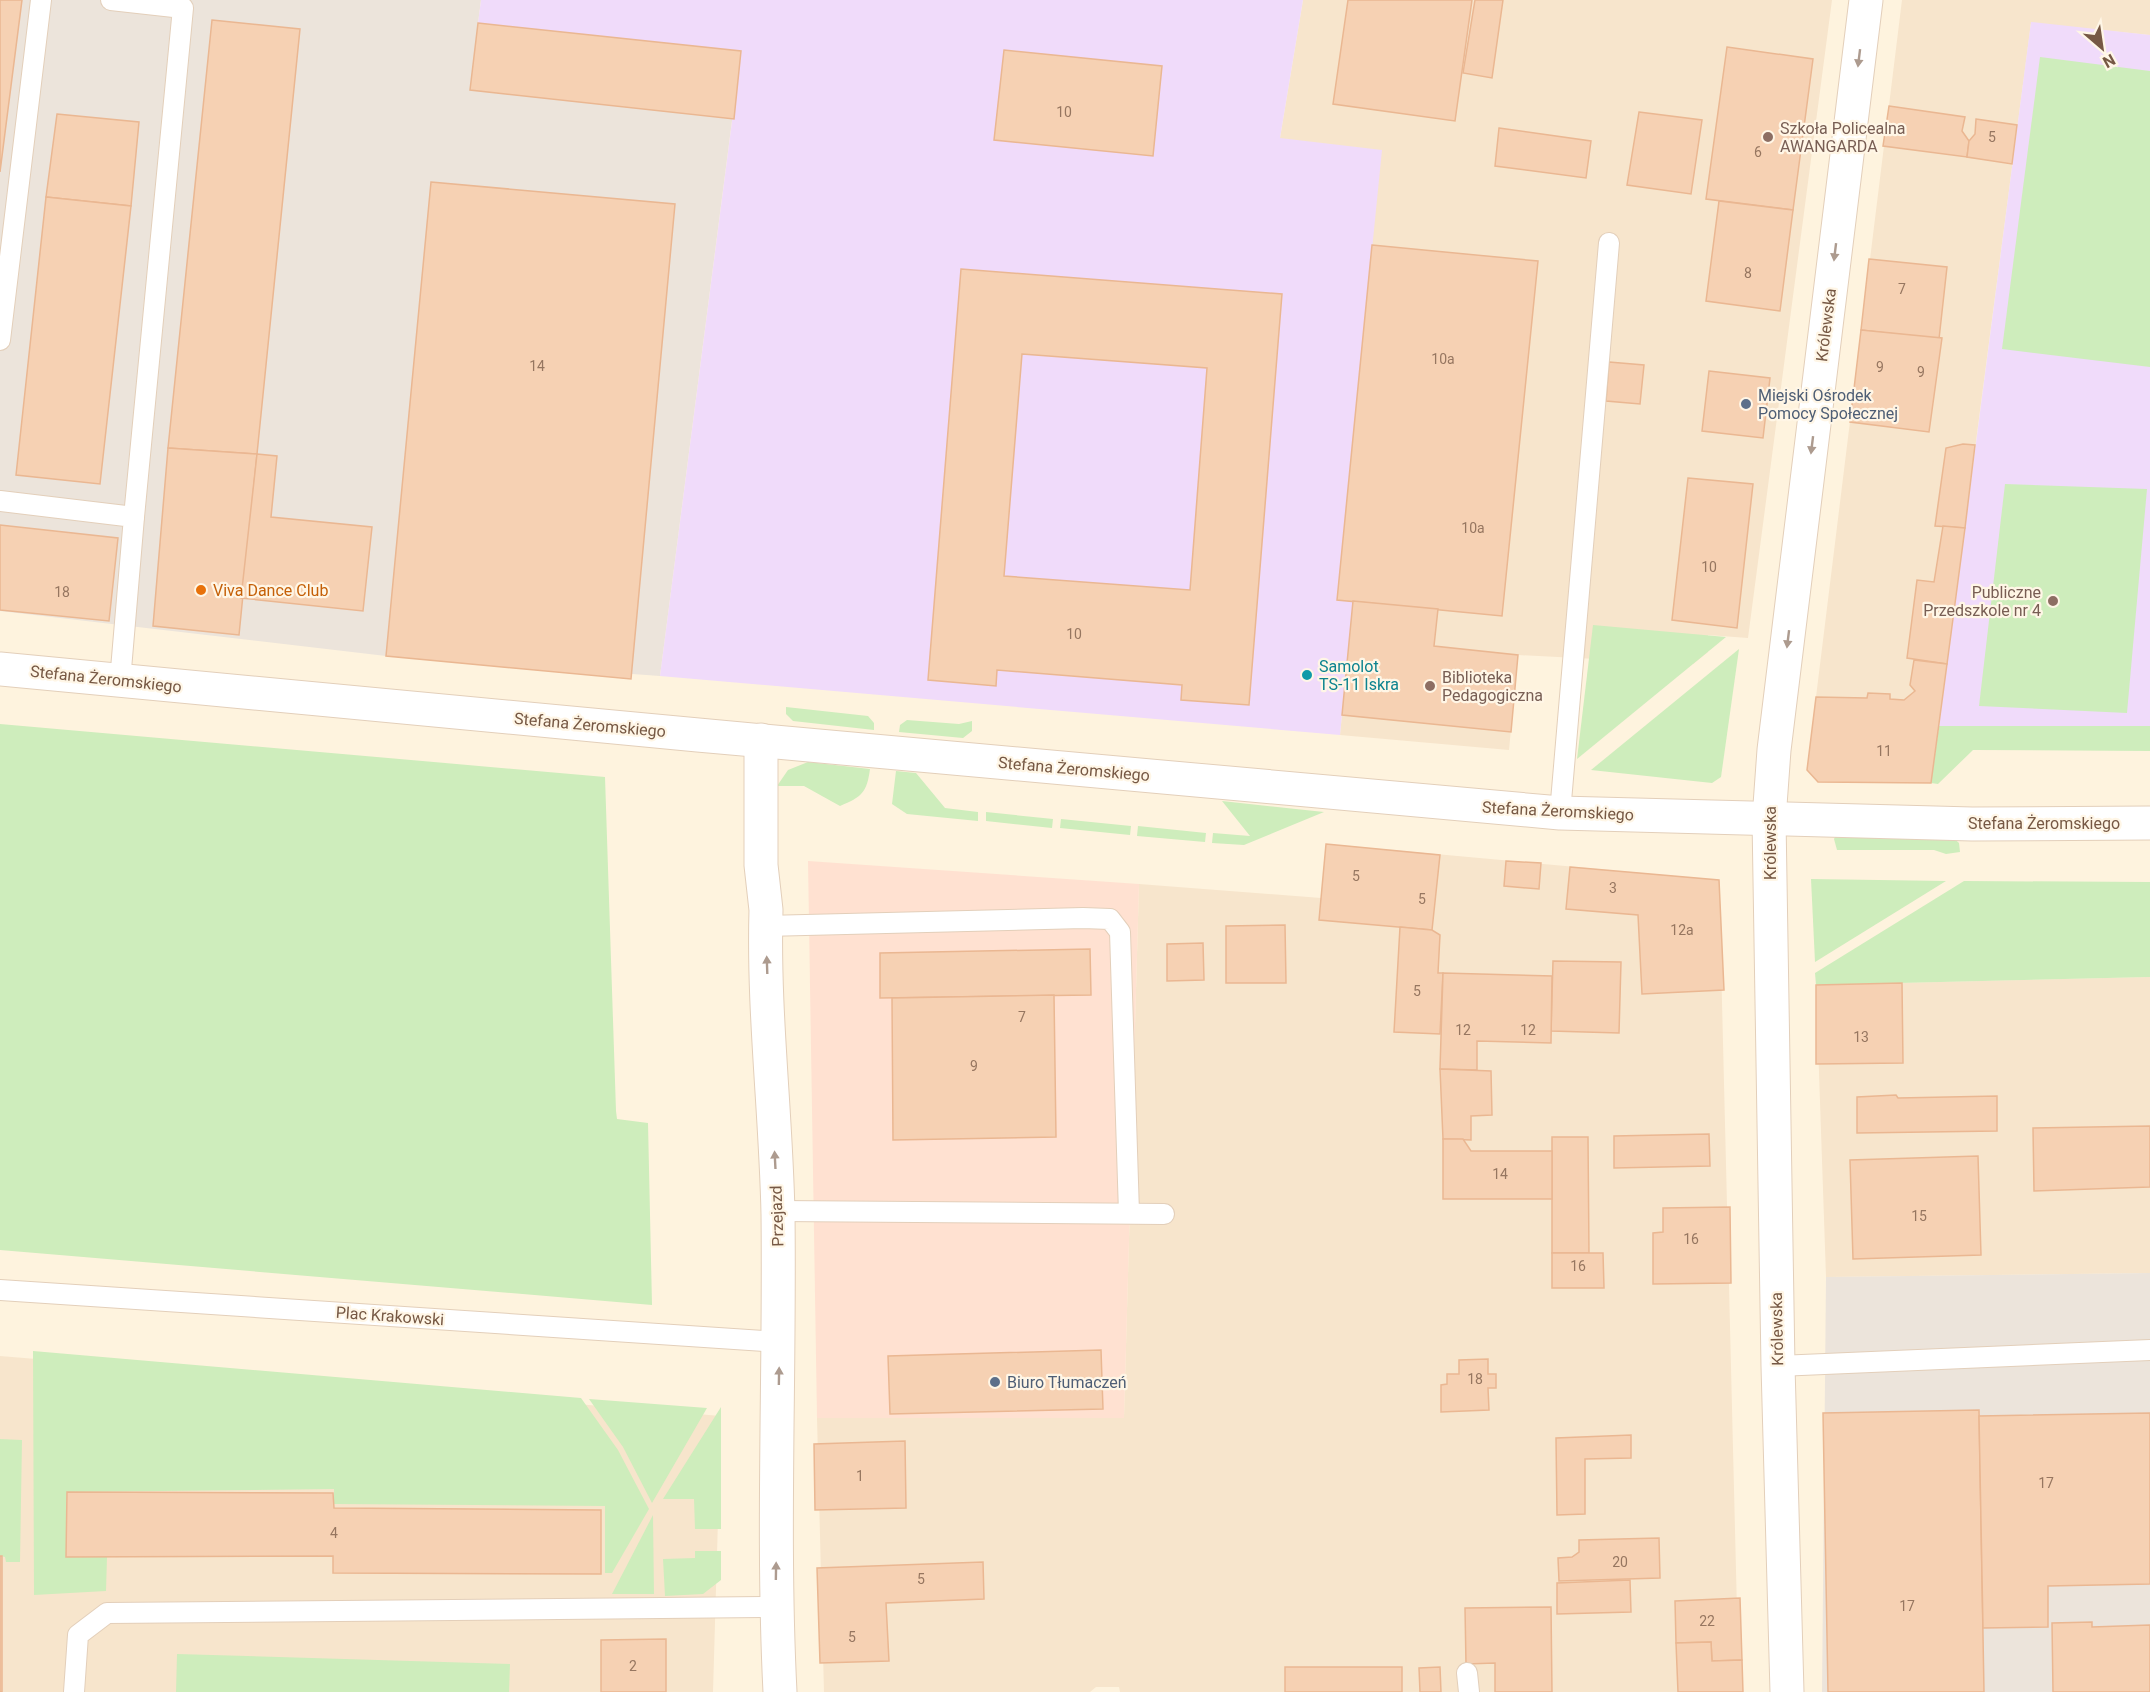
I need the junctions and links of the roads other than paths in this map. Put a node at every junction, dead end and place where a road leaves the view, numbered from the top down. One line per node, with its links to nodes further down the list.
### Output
1 (41, 0): 5 (lane)
2 (111, 0): 7 (lane)
3 (1866, 0): 12 (street, Królewska, one-way to 12)
4 (1609, 243): 11 (lane)
5 (0, 340)
6 (0, 501): 7 (lane)
7 (134, 517): 9 (lane)
8 (0, 669): 9 (street, Stefana Żeromskiego)
9 (120, 681): 10 (street, Stefana Żeromskiego)
10 (761, 740): 11 (street, Stefana Żeromskiego); 14 (street, Przejazd)
11 (1560, 813): 12 (street, Stefana Żeromskiego)
12 (1768, 819): 13 (street, Stefana Żeromskiego); 21 (street, Królewska)
13 (2150, 823)
14 (765, 926): 15 (street, Przejazd, one-way to 14); 16 (lane)
15 (778, 1211): 16 (lane); 19 (street, Przejazd)
16 (1129, 1213): 17 (lane)
17 (1164, 1214)
18 (0, 1290): 19 (lane, Plac Krakowski)
19 (779, 1342): 22 (street, Przejazd, one-way to 19)
20 (2150, 1350): 21 (lane)
21 (1778, 1366): 25 (street, Królewska)
22 (776, 1607): 23 (lane); 24 (street, Przejazd)
23 (74, 1692)
24 (780, 1692)
25 (1787, 1692)

